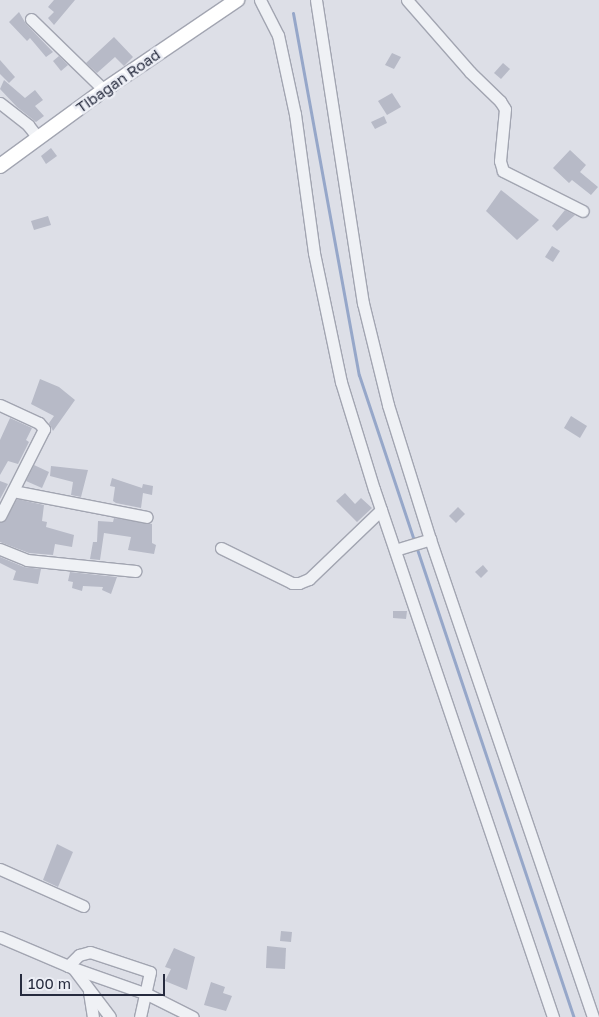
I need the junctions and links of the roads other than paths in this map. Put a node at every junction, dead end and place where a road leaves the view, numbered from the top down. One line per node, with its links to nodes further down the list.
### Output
1 (238, 0): 6 (main road, Tibagan Road)
2 (260, 0): 13 (street)
3 (316, 0): 16 (street)
4 (407, 0): 10 (street)
5 (31, 19): 6 (street)
6 (104, 90): 8 (main road, Tibagan Road)
7 (0, 103): 8 (street)
8 (38, 138): 9 (main road, Tibagan Road)
9 (0, 166)
10 (583, 211)
11 (0, 405): 12 (street)
12 (13, 491): 14 (street); 15 (street)
13 (381, 510): 17 (street); 19 (street)
14 (0, 516)
15 (147, 517)
16 (427, 540): 19 (street); 32 (street)
17 (221, 548)
18 (0, 549): 20 (street)
19 (398, 549): 31 (street)
20 (135, 571)
21 (0, 869): 22 (street)
22 (83, 906)
23 (0, 937): 24 (street)
24 (70, 967): 25 (street); 26 (street); 26 (street)
25 (88, 988): 27 (street); 28 (street)
26 (147, 994): 29 (street); 30 (street)
27 (93, 1017)
28 (110, 1017)
29 (140, 1017)
30 (193, 1017)
31 (554, 1017)
32 (593, 1017)

